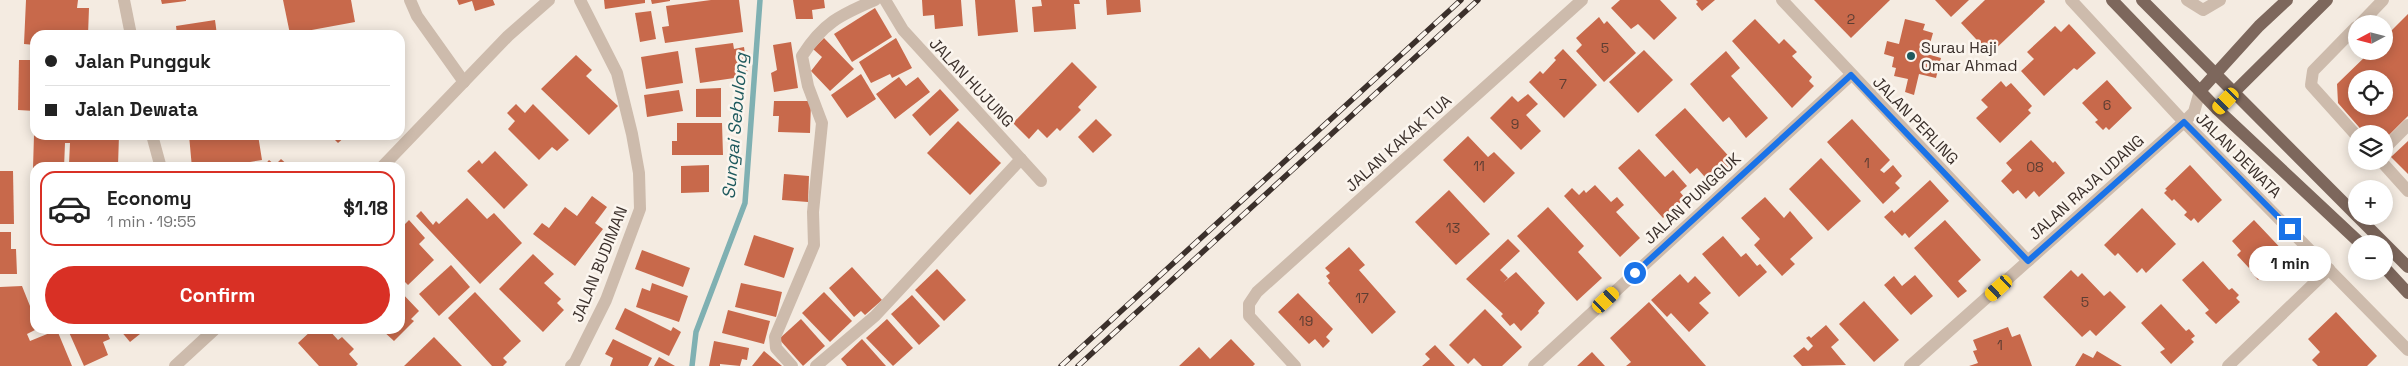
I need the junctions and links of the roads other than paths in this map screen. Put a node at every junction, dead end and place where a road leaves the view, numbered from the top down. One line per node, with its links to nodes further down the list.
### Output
1 (124, 0): 18 (street)
2 (410, 0): 22 (street)
3 (549, 0): 22 (street)
4 (580, 0): 49 (street, JALAN BUDIMAN)
5 (875, 0): 50 (street)
6 (885, 0): 32 (street, JALAN HUJUNG)
7 (1582, 0): 52 (street, JALAN KAKAK TUA)
8 (1782, 0): 21 (street, JALAN PERLING)
9 (2072, 0): 27 (street, JALAN DEWATA)
10 (2112, 0): 23 (main road)
11 (2142, 0): 20 (main road)
12 (2188, 0): 13 (street)
13 (2220, 0)
14 (2287, 0): 20 (main road)
15 (2327, 0): 24 (main road)
16 (2383, 0): 17 (street)
17 (2369, 15)
18 (130, 30)
19 (2348, 35): 28 (street)
20 (2215, 74): 23 (main road); 24 (main road)
21 (1851, 75): 41 (street, JALAN PERLING); 53 (street, JALAN PUNGGUK)
22 (464, 82): 34 (street)
23 (2200, 91): 25 (main road); 26 (street, JALAN RAJA UDANG)
24 (2234, 92): 25 (main road); 38 (main road)
25 (2217, 109): 26 (street); 40 (main road)
26 (2194, 112): 27 (street, JALAN RAJA UDANG)
27 (2184, 122): 41 (street, JALAN RAJA UDANG); 43 (street, JALAN DEWATA)
28 (2348, 126)
29 (2408, 126): 31 (street)
30 (153, 140): 33 (street)
31 (2393, 140)
32 (1021, 160): 36 (street, JALAN HUJUNG); 51 (street)
33 (159, 162)
34 (388, 162)
35 (2388, 170): 37 (street)
36 (1041, 181)
37 (2408, 191)
38 (2348, 207)
39 (2366, 225): 42 (main road)
40 (2351, 235)
41 (2028, 261): 54 (street, JALAN RAJA UDANG)
42 (2408, 267)
43 (2329, 268): 47 (street, JALAN DEWATA); 55 (street)
44 (2393, 277): 45 (main road)
45 (2408, 293)
46 (210, 334): 48 (street)
47 (2408, 350)
48 (175, 366)
49 (571, 366)
50 (792, 366)
51 (816, 366)
52 (1295, 366)
53 (1534, 366)
54 (1910, 366)
55 (2228, 366)

